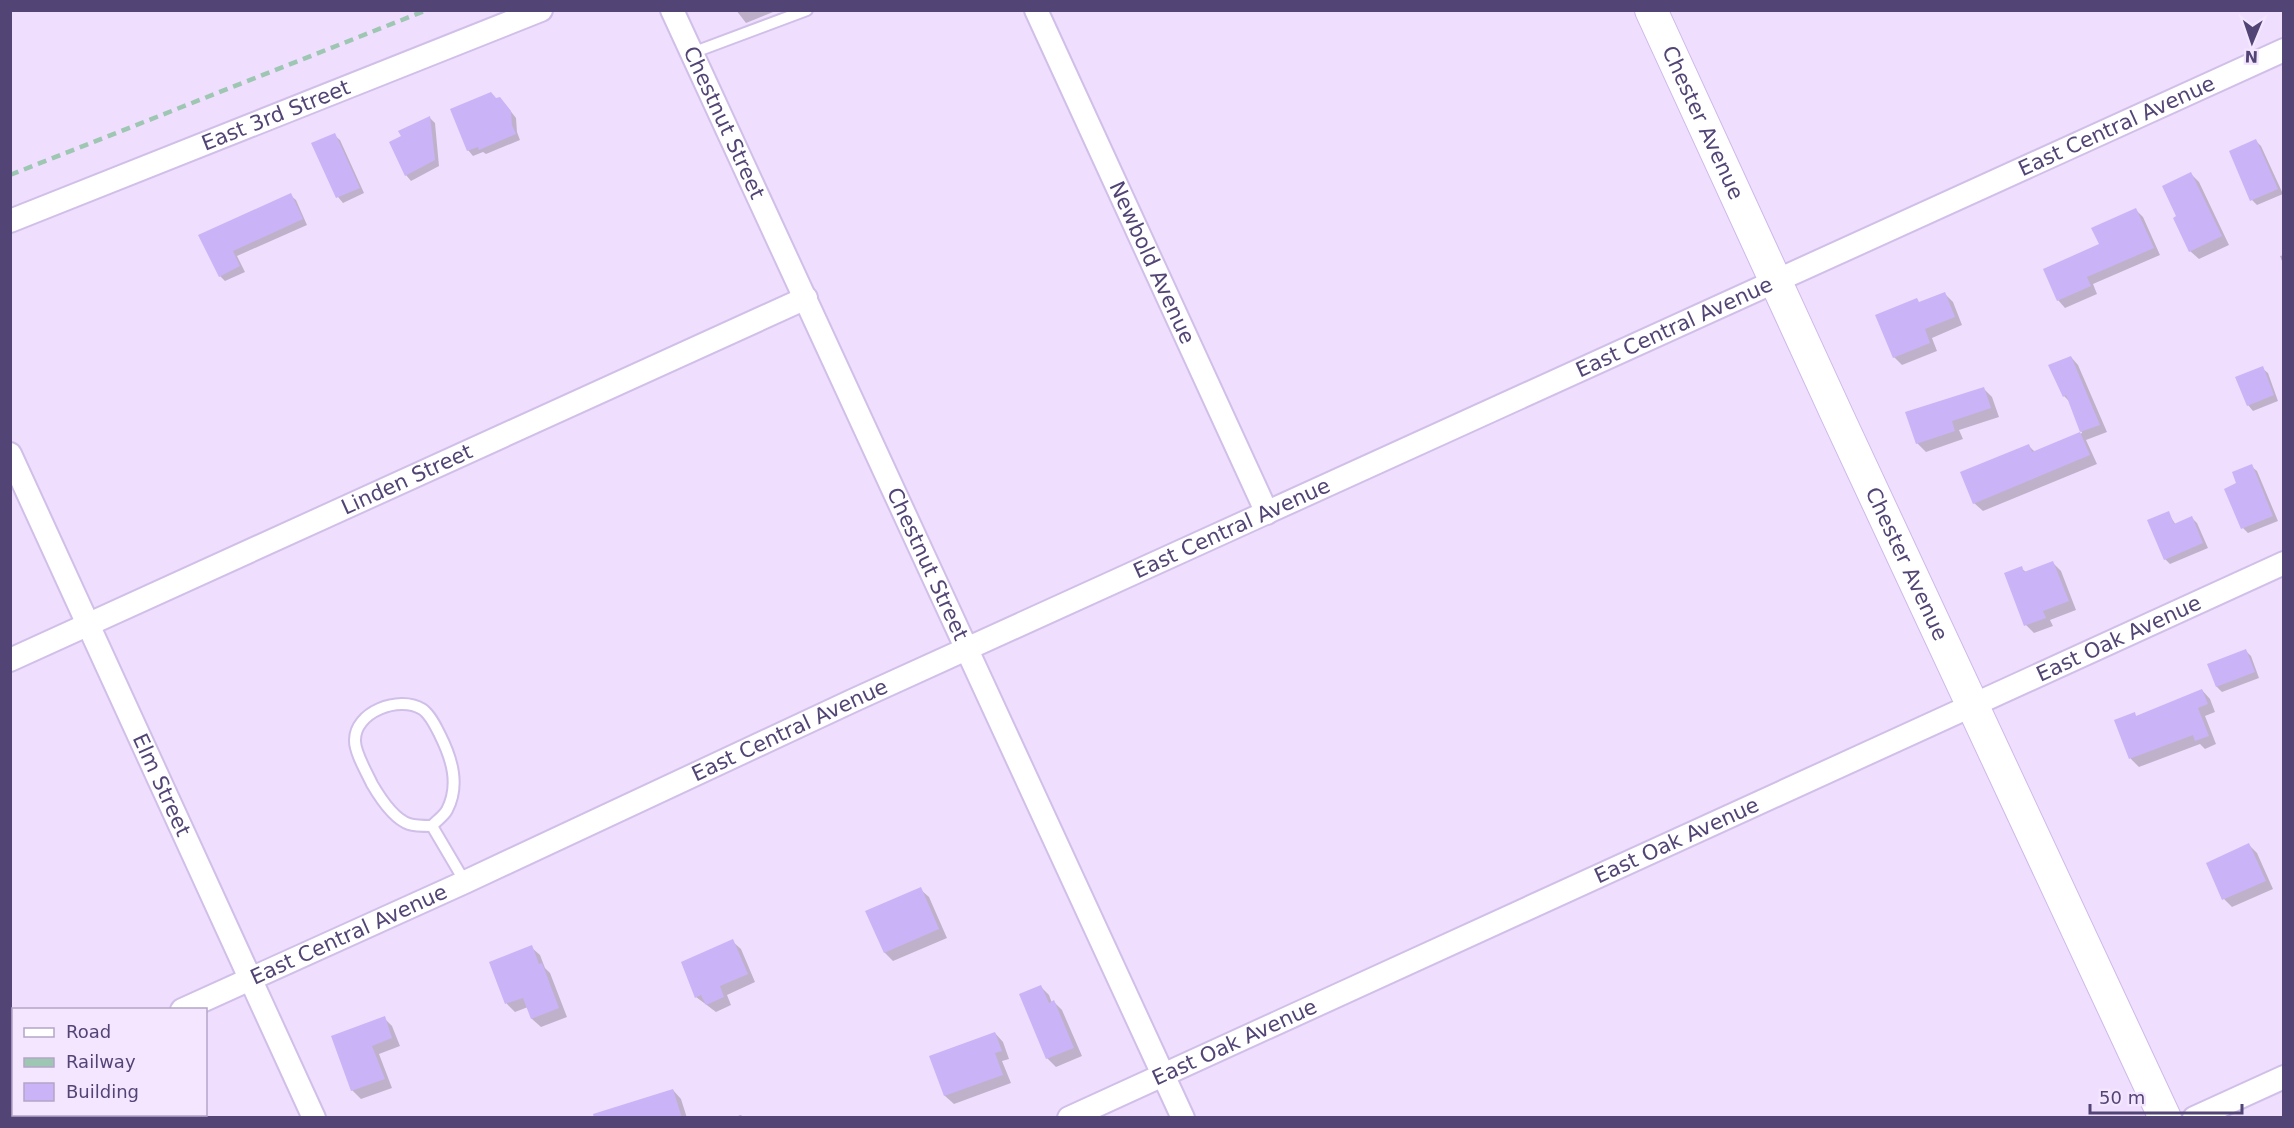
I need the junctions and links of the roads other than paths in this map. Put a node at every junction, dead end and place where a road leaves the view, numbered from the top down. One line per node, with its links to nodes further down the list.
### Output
1 (541, 10): 8 (street, East 3rd Street)
2 (672, 10): 7 (street, Chestnut Street)
3 (807, 10): 7 (lane)
4 (1036, 10): 12 (street, Newbold Avenue)
5 (1652, 10): 9 (main road, Chester Avenue)
6 (2283, 50): 9 (street, East Central Avenue)
7 (692, 53): 10 (street, Chestnut Street)
8 (10, 220)
9 (1776, 281): 12 (street, East Central Avenue); 17 (main road, Chester Avenue)
10 (806, 298): 14 (street, Linden Street); 15 (street, Chestnut Street)
11 (10, 454): 14 (street, Elm Street)
12 (1267, 513): 15 (street, East Central Avenue)
13 (2283, 563): 17 (street, East Oak Avenue)
14 (89, 626): 16 (street, Linden Street); 20 (street, Elm Street)
15 (966, 650): 19 (street, East Central Avenue); 22 (street, Chestnut Street)
16 (10, 660)
17 (1974, 704): 22 (street, East Oak Avenue); 27 (main road, Chester Avenue)
18 (432, 826): 18 (lane); 19 (lane)
19 (465, 882): 20 (street, East Central Avenue)
20 (250, 978): 21 (street, East Central Avenue); 24 (street, Elm Street)
21 (186, 1008)
22 (1162, 1074): 25 (street, East Oak Avenue); 26 (street, Chestnut Street)
23 (2283, 1077): 28 (street)
24 (314, 1118)
25 (1069, 1118)
26 (1183, 1118)
27 (2165, 1118)
28 (2194, 1118)

